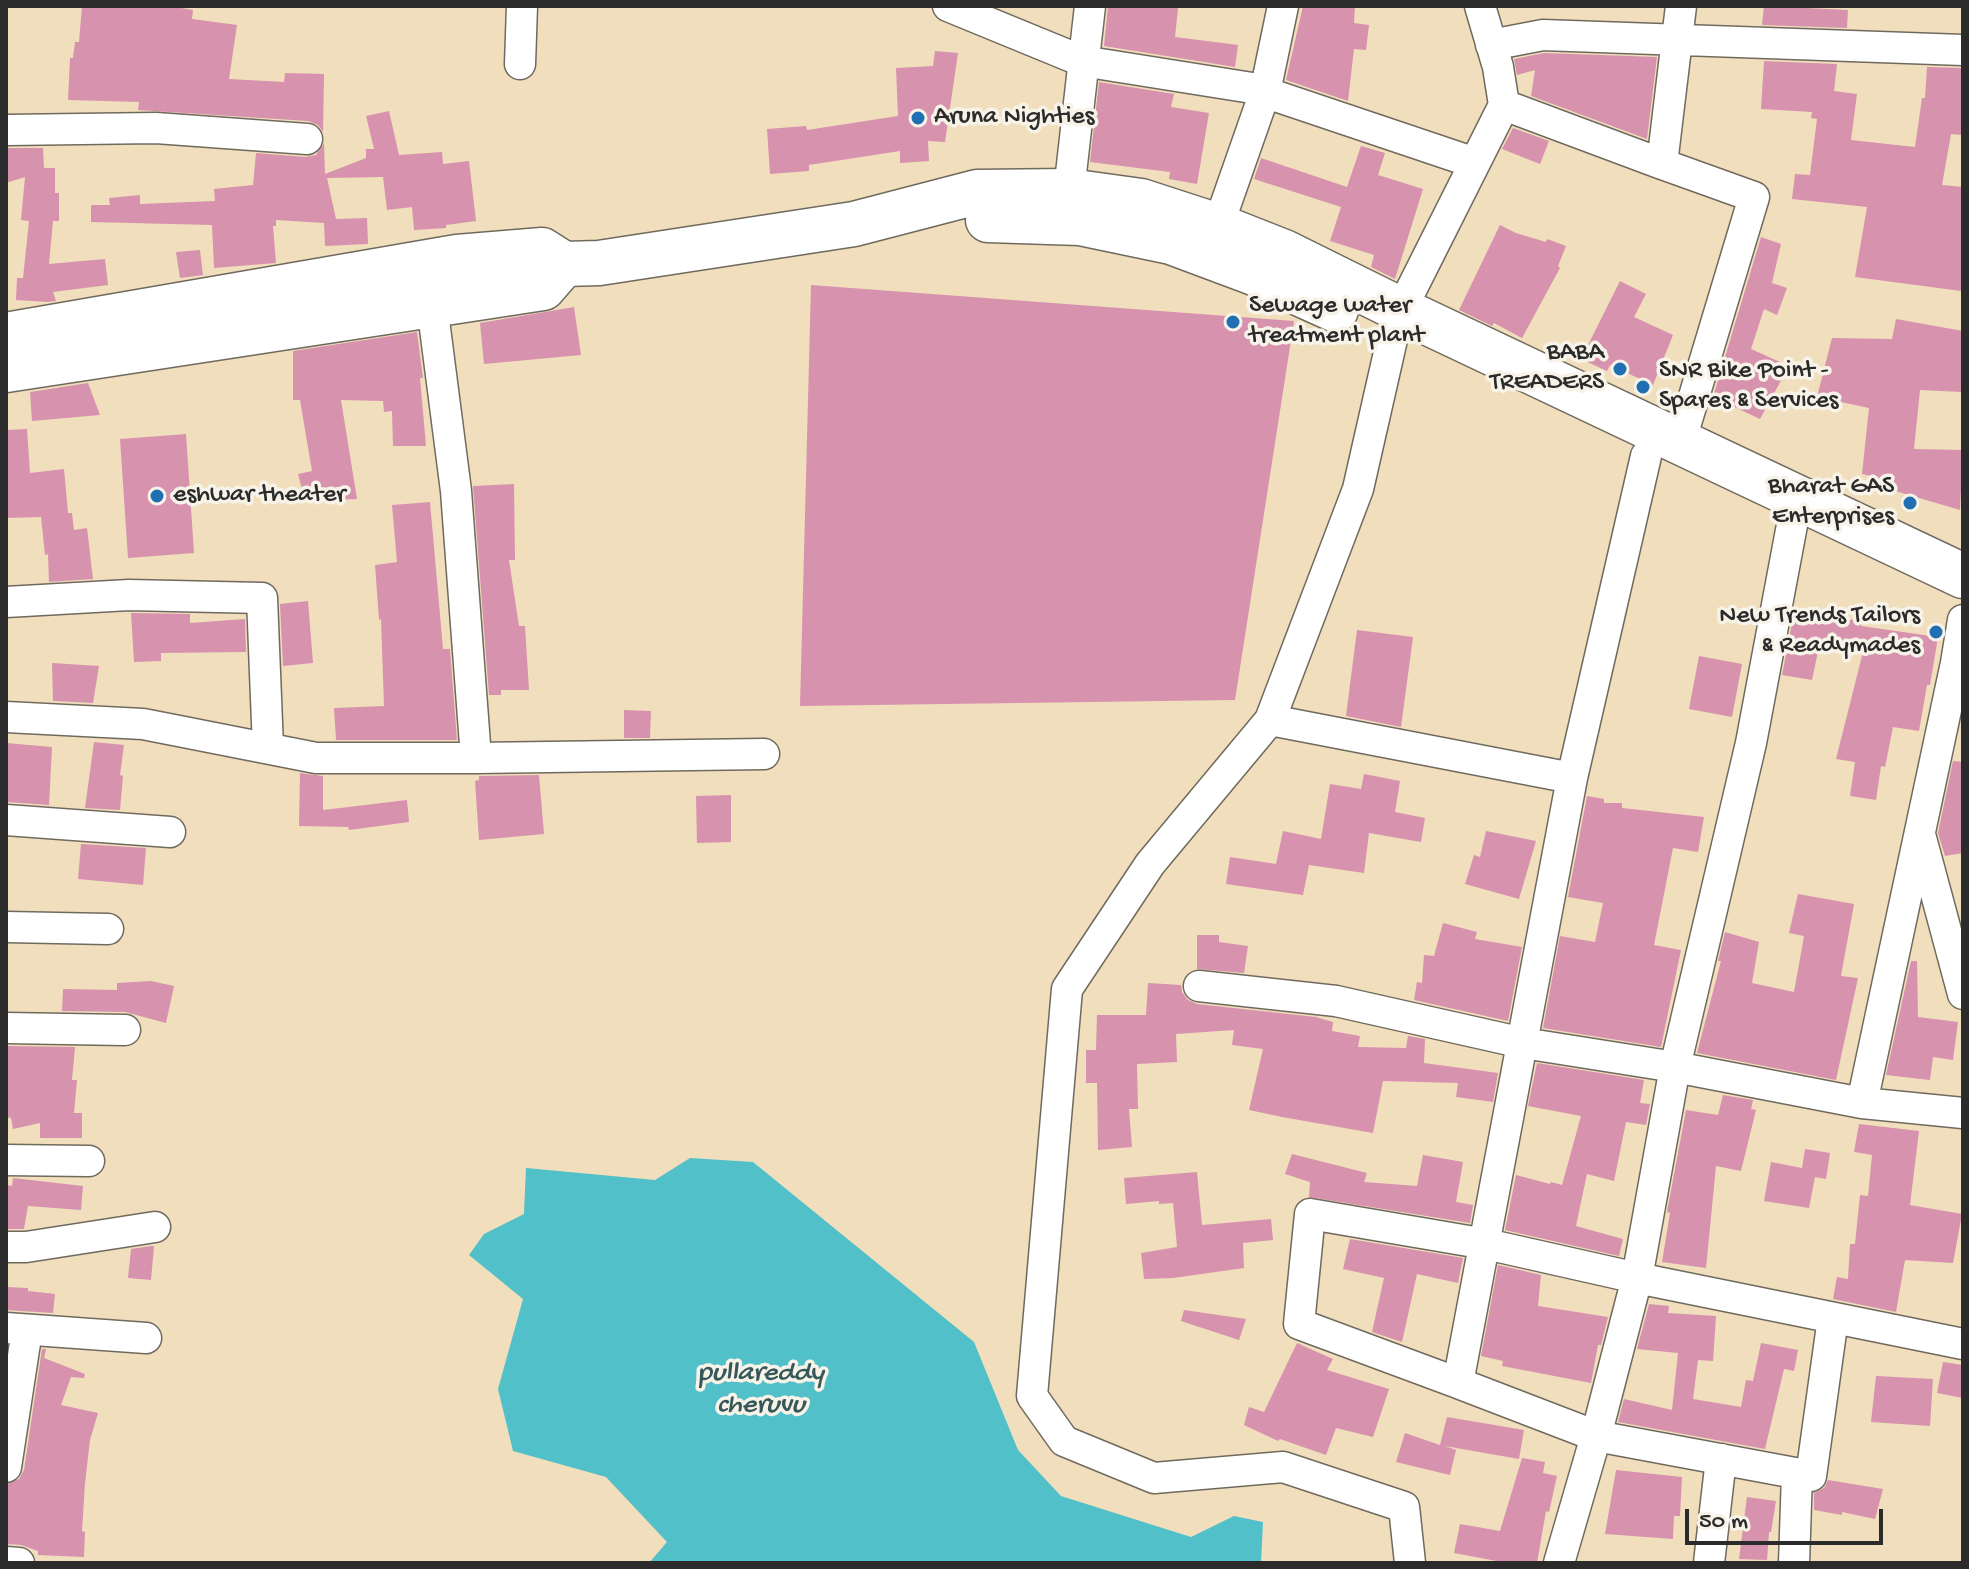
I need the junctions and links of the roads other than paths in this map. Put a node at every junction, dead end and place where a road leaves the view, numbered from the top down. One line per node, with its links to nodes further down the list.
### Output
1 (522, 6): 11 (street)
2 (948, 6): 10 (street)
3 (1090, 6): 10 (street)
4 (1283, 6): 12 (street)
5 (1480, 6): 8 (street)
6 (1681, 6): 7 (street)
7 (1678, 38): 8 (street); 9 (street); 17 (street)
8 (1491, 45): 13 (street)
9 (1963, 50)
10 (1082, 61): 12 (street); 18 (street)
11 (520, 64)
12 (1265, 92): 16 (street); 20 (street)
13 (1504, 105): 16 (street); 17 (street)
14 (6, 130): 15 (street)
15 (307, 139)
16 (1475, 163): 23 (street)
17 (1662, 164): 26 (street)
18 (1069, 191): 19 (main road); 20 (main road)
19 (847, 225): 21 (main road); 23 (main road)
20 (1218, 226): 23 (main road)
21 (582, 263): 22 (main road); 24 (main road)
22 (432, 305): 25 (main road); 37 (street)
23 (1397, 323): 26 (main road); 34 (street)
24 (6, 335)
25 (6, 370)
26 (1663, 450): 27 (main road); 28 (main road); 38 (street)
27 (1792, 525): 30 (main road); 49 (street)
28 (1963, 576)
29 (6, 602): 35 (street)
30 (1963, 608)
31 (1963, 620): 32 (street)
32 (1960, 672): 41 (street)
33 (6, 717): 35 (street)
34 (1270, 720): 38 (street); 69 (street)
35 (268, 748): 37 (street)
36 (764, 754): 37 (street)
37 (476, 758)
38 (1572, 778): 48 (street)
39 (6, 820): 40 (street)
40 (170, 832)
41 (1920, 834): 45 (street); 50 (street)
42 (6, 927): 43 (street)
43 (108, 929)
44 (1199, 986): 48 (street)
45 (1963, 994)
46 (6, 1028): 47 (street)
47 (125, 1030)
48 (1523, 1043): 49 (street); 55 (street)
49 (1675, 1067): 50 (street); 57 (street)
50 (1862, 1103): 51 (street)
51 (1963, 1113)
52 (6, 1160): 53 (street)
53 (89, 1161)
54 (155, 1227): 56 (street)
55 (1486, 1244): 57 (street); 62 (street); 62 (street)
56 (6, 1247)
57 (1637, 1278): 58 (street); 63 (street)
58 (1833, 1318): 61 (street); 66 (street)
59 (17, 1329): 60 (street); 65 (street)
60 (146, 1338)
61 (1963, 1344)
62 (1458, 1383): 63 (street)
63 (1596, 1436): 64 (street); 70 (street)
64 (1721, 1459): 66 (street); 71 (street)
65 (6, 1467)
66 (1797, 1474): 72 (street)
67 (6, 1562): 68 (street)
68 (19, 1563)
69 (1410, 1563)
70 (1559, 1563)
71 (1709, 1563)
72 (1794, 1563)

